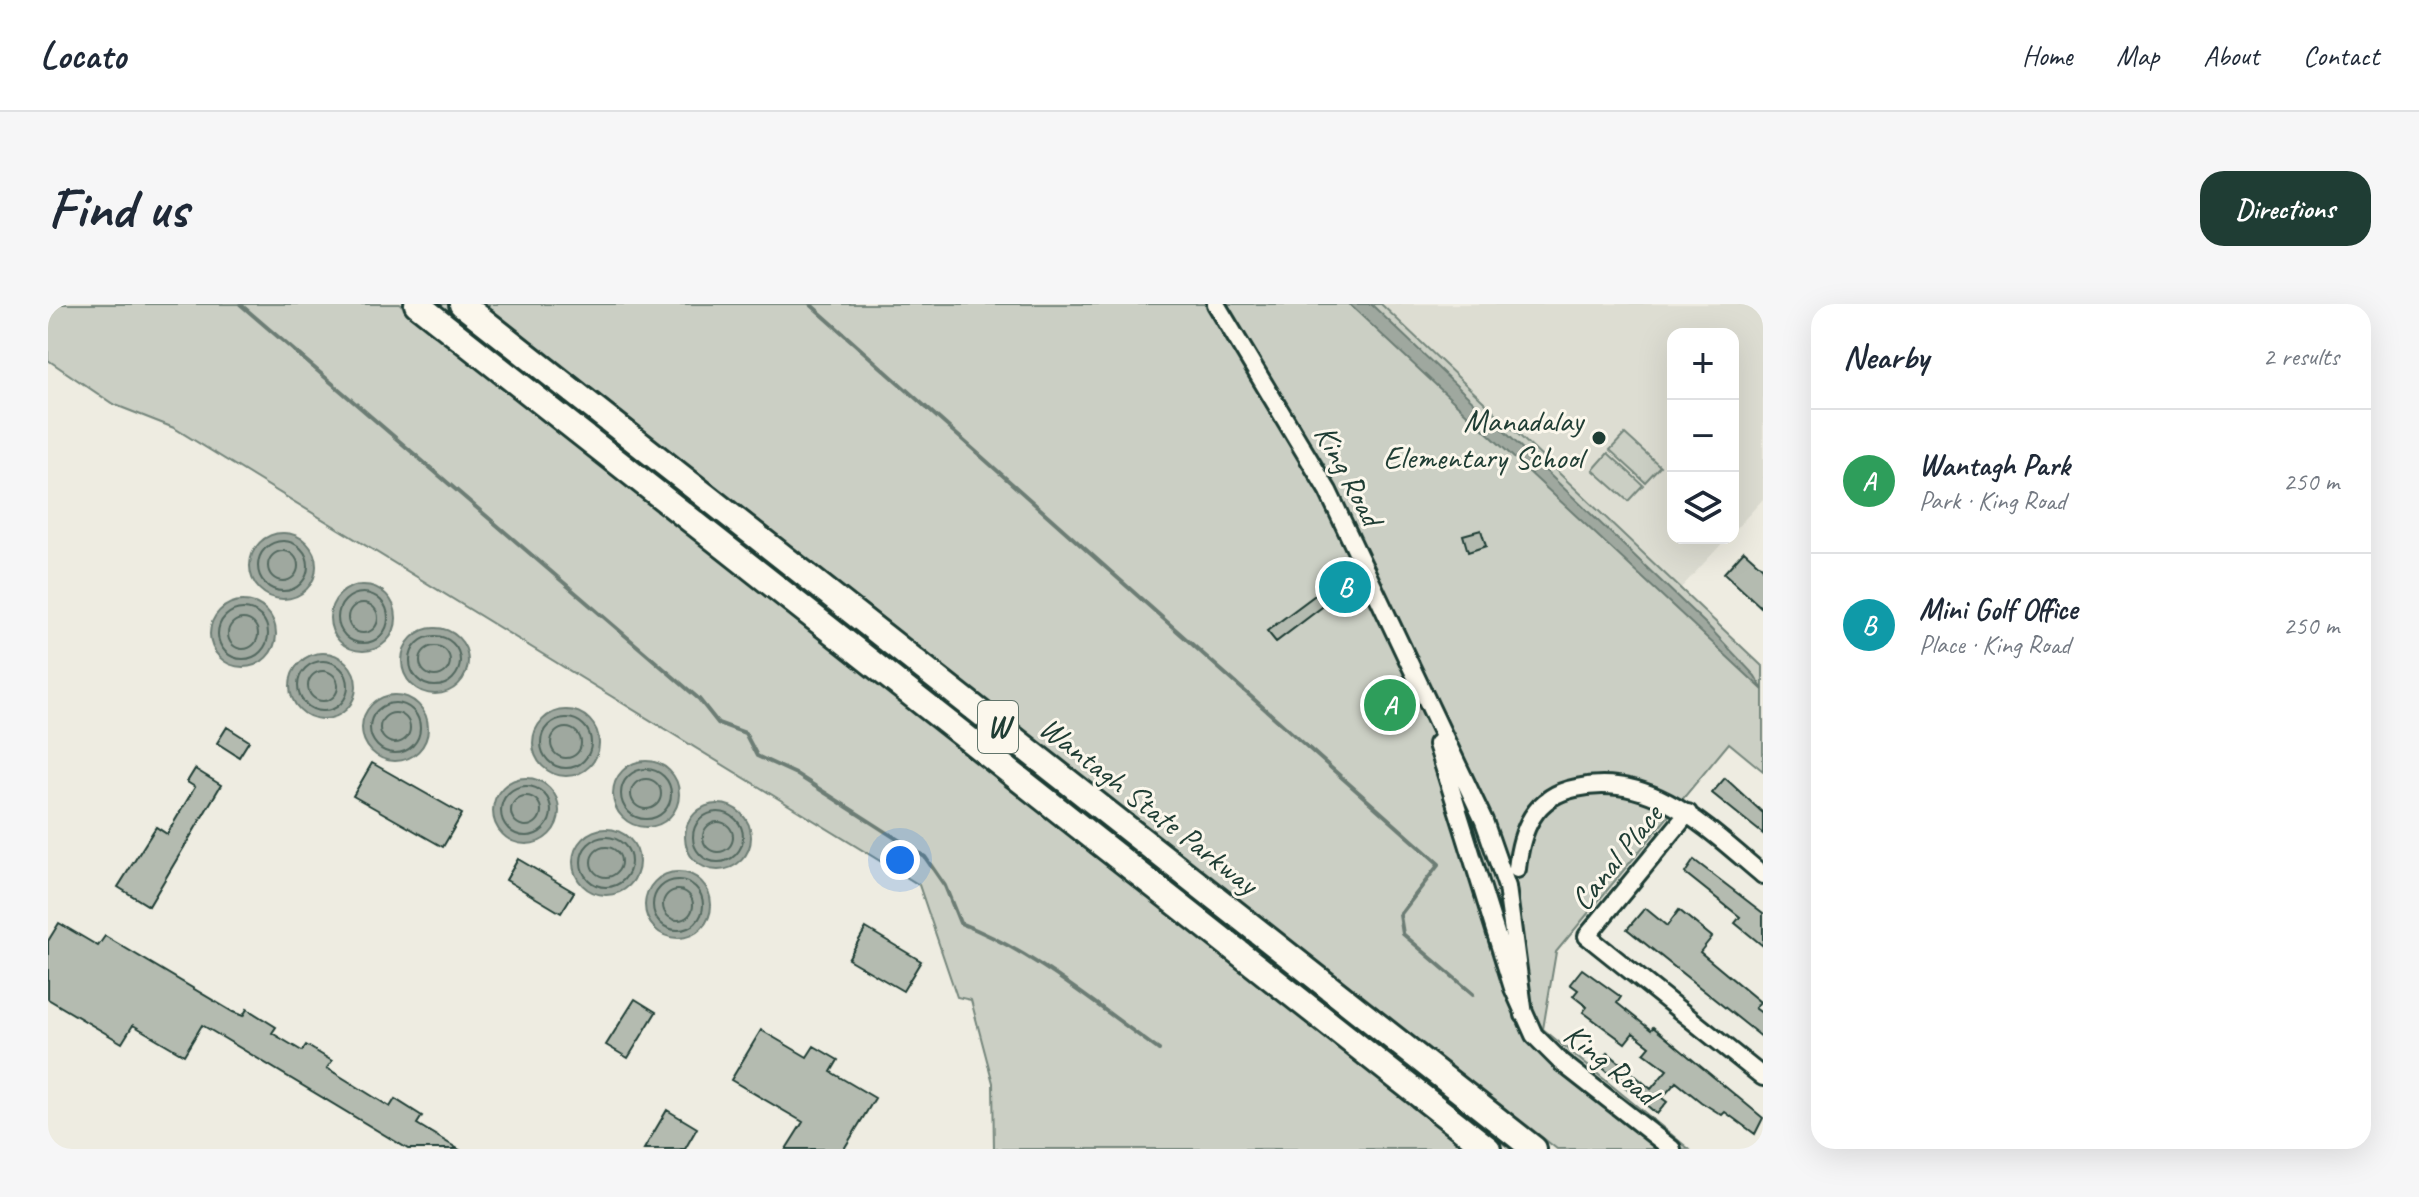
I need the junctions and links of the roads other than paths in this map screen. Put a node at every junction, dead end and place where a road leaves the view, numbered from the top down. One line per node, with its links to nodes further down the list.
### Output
1 (417, 304): 10 (highway, Wantagh State Parkway / W)
2 (462, 304): 11 (highway, Wantagh State Parkway / W)
3 (1216, 304): 4 (street, King Road)
4 (1416, 681): 8 (street, King Road); 8 (street, King Road)
5 (1688, 813): 6 (street); 7 (street); 9 (street, Canal Place)
6 (1517, 869)
7 (1763, 875)
8 (1524, 1015): 12 (street, King Road)
9 (1763, 1076)
10 (1488, 1149)
11 (1534, 1149)
12 (1672, 1149)

